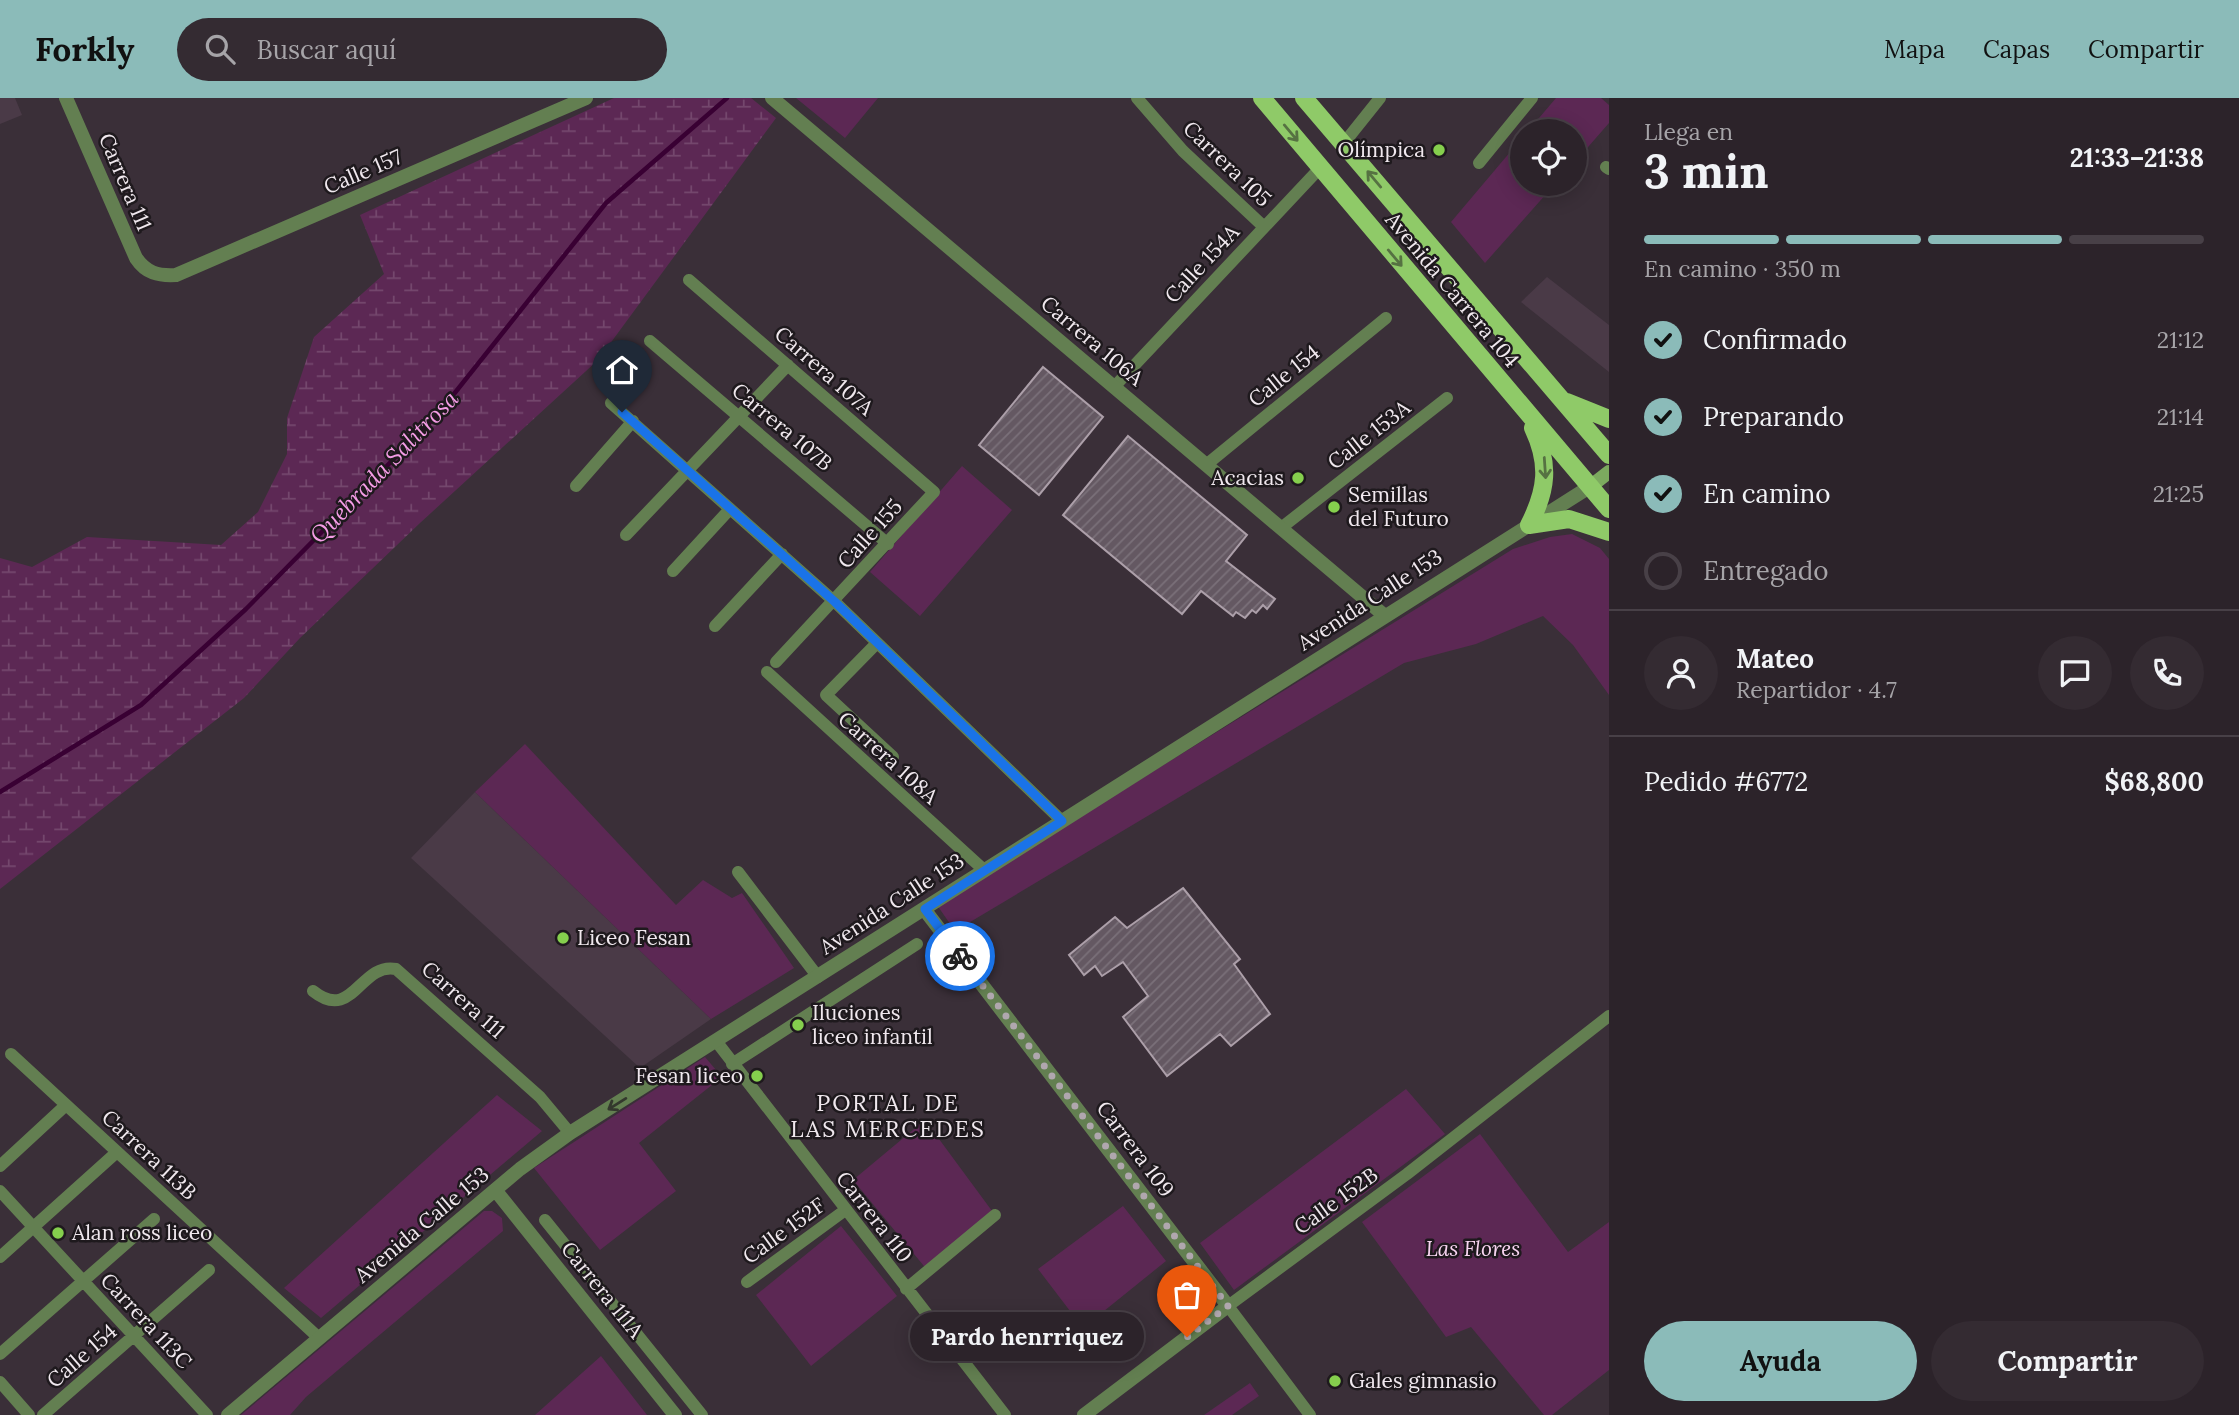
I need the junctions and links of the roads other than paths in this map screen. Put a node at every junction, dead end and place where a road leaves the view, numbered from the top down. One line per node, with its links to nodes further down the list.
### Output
1 (66, 98): 13 (street, Carrera 111)
2 (586, 98): 13 (street, Calle 157)
3 (772, 98): 18 (street, Carrera 106A)
4 (1137, 98): 12 (street, Carrera 105)
5 (1262, 98): 11 (main road, Avenida Carrera 104, one-way to 11)
6 (1304, 98): 9 (main road, Avenida Carrera 104)
7 (1380, 98): 9 (street)
8 (1532, 98): 10 (street)
9 (1344, 143): 20 (main road, Avenida Carrera 104, one-way to 9)
10 (1479, 163)
11 (1320, 168): 12 (street, Calle 154A); 22 (main road, Avenida Carrera 104, one-way to 22)
12 (1263, 226): 18 (street, Calle 154A)
13 (156, 275)
14 (689, 279): 17 (street, Carrera 107A)
15 (1386, 318): 27 (street, Calle 154)
16 (650, 341): 23 (street, Carrera 107B)
17 (788, 365): 23 (street); 32 (street, Carrera 107A)
18 (1114, 387): 27 (street, Carrera 106A)
19 (1447, 398): 36 (street, Calle 153A)
20 (1560, 399): 24 (main road); 26 (main road, Avenida Carrera 104)
21 (611, 403): 25 (street)
22 (1526, 412): 31 (main road, Avenida Carrera 104); 35 (main road, one-way to 35)
23 (741, 418): 28 (street); 39 (street, Carrera 107B)
24 (1609, 419)
25 (633, 421): 28 (street); 30 (street)
26 (1609, 455)
27 (1206, 465): 36 (street, Carrera 106A)
28 (687, 470): 33 (street); 38 (street)
29 (1609, 472): 31 (main road, Avenida Calle 153)
30 (576, 486)
31 (1591, 486): 34 (main road, Avenida Carrera 104); 35 (street, Avenida Calle 153)
32 (934, 492): 39 (street, Calle 155)
33 (730, 509): 40 (street); 41 (street)
34 (1609, 509)
35 (1529, 525): 37 (main road); 43 (street, Avenida Calle 153)
36 (1281, 528): 43 (street, Carrera 106A)
37 (1609, 532)
38 (626, 535)
39 (888, 544): 42 (street, Calle 155)
40 (782, 554): 42 (street); 44 (street)
41 (673, 572)
42 (835, 602): 45 (street); 46 (street, Calle 155)
43 (1385, 616): 49 (street, Avenida Calle 153)
44 (715, 626)
45 (877, 643): 48 (street); 49 (street)
46 (776, 662)
47 (767, 673): 50 (street, Carrera 108A)
48 (893, 757)
49 (1062, 821): 50 (street, Avenida Calle 153)
50 (984, 870): 52 (street, Avenida Calle 153)
51 (738, 872): 54 (street)
52 (925, 909): 54 (street, Avenida Calle 153); 76 (street, Carrera 109)
53 (917, 944): 59 (street)
54 (818, 977): 57 (street, Avenida Calle 153)
55 (313, 991): 61 (street, Carrera 111)
56 (1607, 1021): 76 (street, Calle 152B)
57 (716, 1041): 59 (street, Carrera 110); 61 (street, Avenida Calle 153, one-way to 61)
58 (13, 1056): 60 (street, Carrera 113B)
59 (732, 1063): 66 (street, Carrera 110)
60 (66, 1105): 62 (street, Carrera 113B); 63 (street)
61 (570, 1133): 65 (street, Avenida Calle 153)
62 (117, 1152): 70 (street); 78 (street, Carrera 113B)
63 (0, 1166)
64 (0, 1191): 70 (street, Carrera 113C)
65 (496, 1191): 78 (street, Avenida Calle 153); 85 (street, Carrera 111A)
66 (844, 1211): 74 (street, Calle 152F); 75 (street, Carrera 110)
67 (995, 1214): 75 (street)
68 (154, 1219): 73 (street)
69 (545, 1220): 86 (street, Carrera 111A)
70 (33, 1228): 71 (street); 73 (street, Carrera 113C)
71 (0, 1257)
72 (208, 1270): 77 (street, Calle 154)
73 (83, 1281): 77 (street, Carrera 113C); 79 (street)
74 (747, 1282)
75 (906, 1289): 87 (street, Carrera 110)
76 (1228, 1306): 88 (street, Calle 152B); 89 (street, Carrera 109)
77 (134, 1336): 82 (street, Calle 154); 83 (street, Carrera 113C)
78 (319, 1338): 84 (street, Avenida Calle 153)
79 (0, 1354)
80 (0, 1382): 81 (street)
81 (29, 1415)
82 (43, 1415)
83 (207, 1415)
84 (228, 1415)
85 (675, 1415)
86 (702, 1415)
87 (1005, 1415)
88 (1084, 1415)
89 (1310, 1415)

